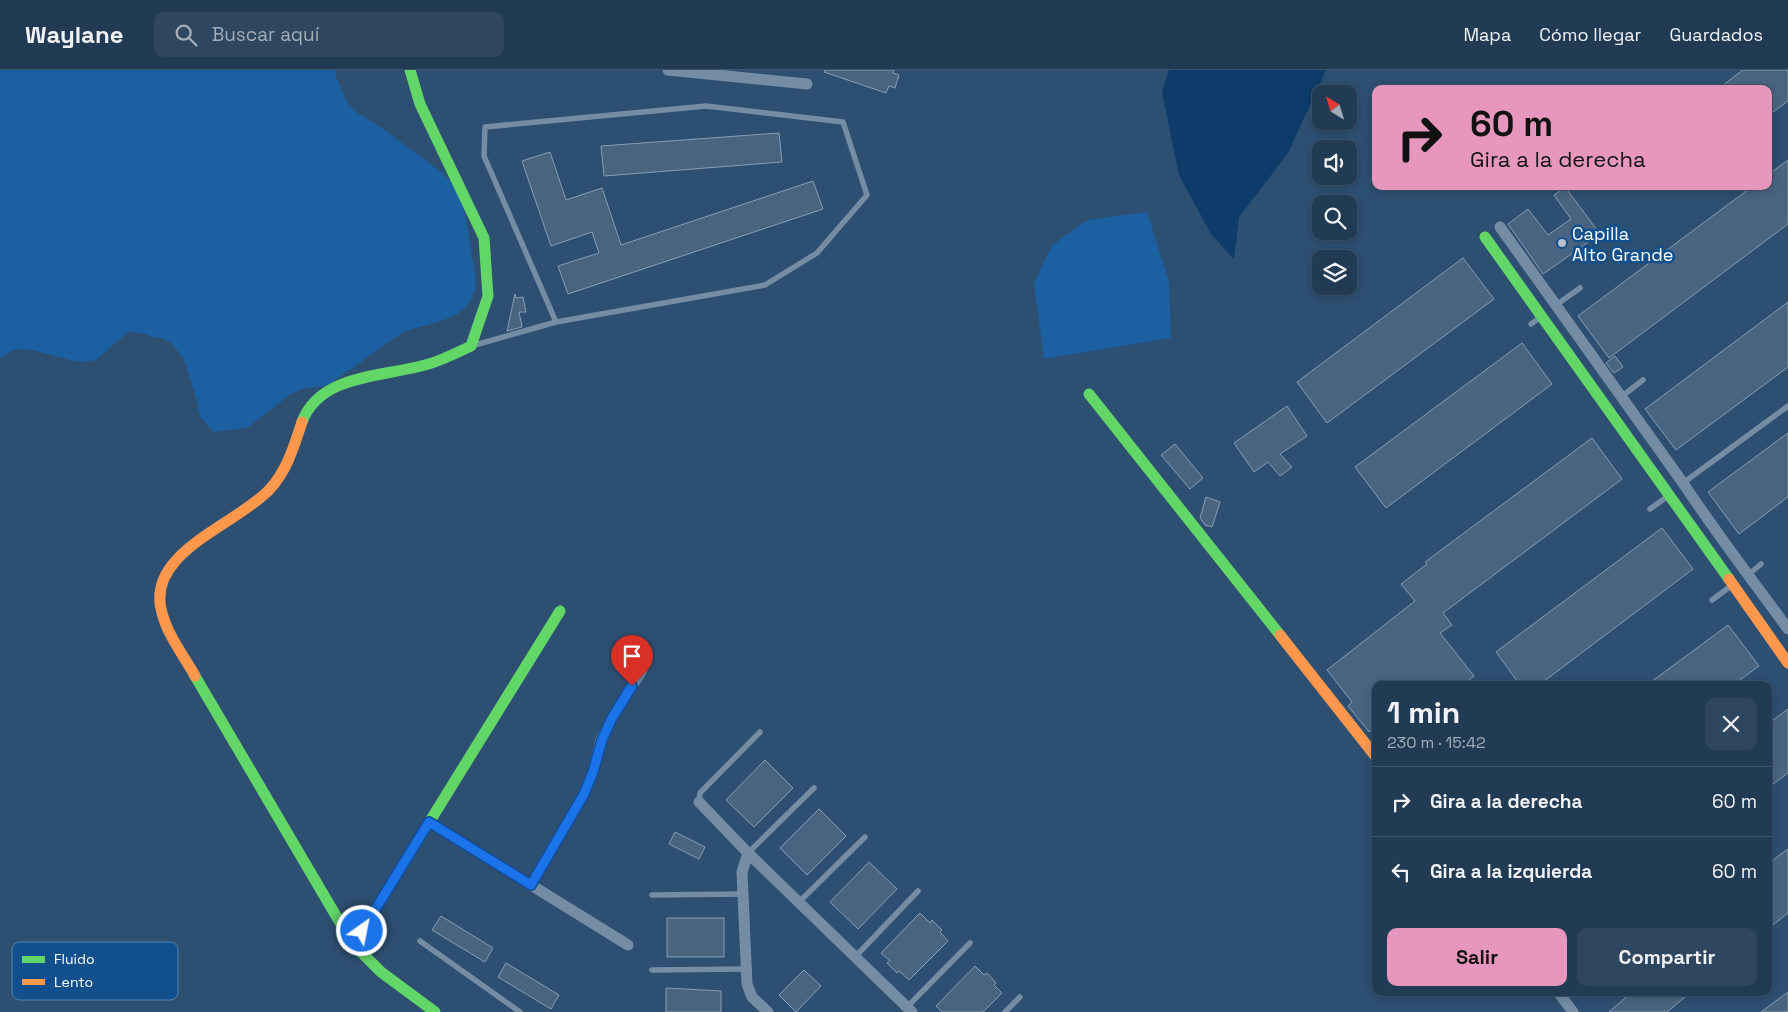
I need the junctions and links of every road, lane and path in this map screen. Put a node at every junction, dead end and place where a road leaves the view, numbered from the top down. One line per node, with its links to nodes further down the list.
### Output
1 (410, 70): 11 (street)
2 (668, 70): 3 (street)
3 (807, 84)
4 (1500, 227): 7 (street)
5 (1485, 237): 8 (street)
6 (1580, 288): 7 (lane)
7 (1556, 305): 8 (street); 14 (street)
8 (1542, 316): 10 (lane); 16 (street)
9 (556, 322): 9 (lane); 11 (lane)
10 (1531, 324)
11 (471, 346): 41 (street)
12 (1643, 380): 14 (lane)
13 (1089, 394): 29 (street)
14 (1621, 396): 16 (street); 17 (street)
15 (1788, 406): 17 (lane)
16 (1603, 409): 18 (street)
17 (1683, 483): 18 (street); 21 (street)
18 (1669, 495): 19 (lane); 22 (street)
19 (1650, 509)
20 (1761, 564): 21 (lane)
21 (1749, 574): 22 (street); 25 (street)
22 (1733, 585): 23 (lane); 26 (street)
23 (1712, 600)
24 (560, 611): 32 (street)
25 (1788, 630)
26 (1788, 663)
27 (642, 670): 35 (street)
28 (760, 732): 31 (lane)
29 (1372, 752)
30 (814, 788): 34 (lane)
31 (699, 802): 34 (street)
32 (429, 822): 35 (street); 41 (street)
33 (865, 837): 39 (lane)
34 (748, 853): 37 (street); 39 (street)
35 (531, 885): 43 (street)
36 (918, 891): 44 (lane)
37 (742, 894): 38 (lane); 45 (street)
38 (652, 895)
39 (799, 902): 44 (street)
40 (420, 941): 51 (lane)
41 (352, 943): 50 (street)
42 (970, 943): 49 (lane)
43 (628, 945)
44 (855, 956): 49 (street)
45 (746, 969): 46 (lane); 52 (street)
46 (652, 970)
47 (1561, 996): 54 (street)
48 (1020, 997): 53 (lane)
49 (909, 1010)
50 (435, 1012)
51 (520, 1012)
52 (768, 1012)
53 (1005, 1012)
54 (1573, 1012)

